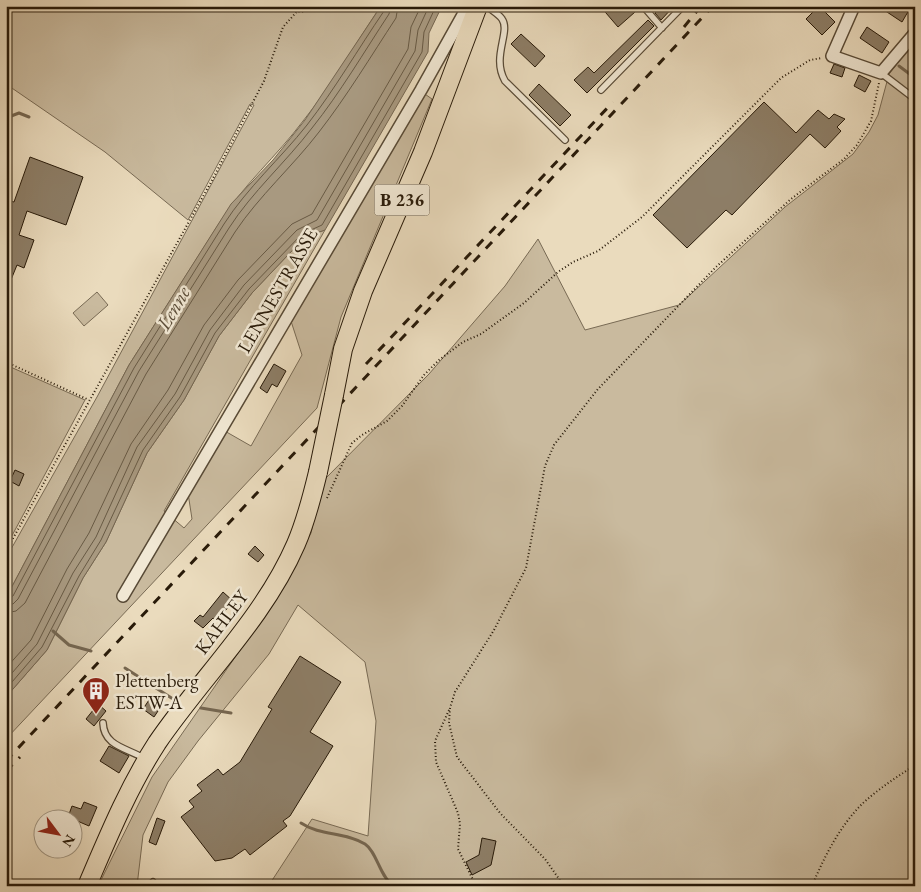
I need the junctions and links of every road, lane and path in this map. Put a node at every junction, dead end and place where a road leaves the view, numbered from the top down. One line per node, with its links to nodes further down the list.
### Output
1 (302, 6): 9 (path)
2 (314, 6): 9 (path)
3 (468, 6): 21 (street, LENNESTRASSE)
4 (478, 6): 24 (main road, KAHLEY / B 236, bridge)
5 (486, 6): 16 (lane)
6 (643, 6): 10 (lane)
7 (683, 6): 10 (lane)
8 (854, 6): 12 (street)
9 (295, 12): 18 (path)
10 (662, 28): 14 (lane)
11 (915, 34): 13 (street)
12 (832, 56): 13 (street); 19 (path)
13 (882, 73): 15 (lane); 22 (path)
14 (601, 90)
15 (915, 99)
16 (565, 140)
17 (6, 362): 18 (path)
18 (89, 400): 20 (path)
19 (326, 499)
20 (6, 552)
21 (123, 596)
22 (450, 708): 27 (path); 28 (path)
23 (104, 723): 24 (lane)
24 (146, 760): 26 (main road, KAHLEY / B 236)
25 (915, 764): 29 (path)
26 (87, 886)
27 (476, 886)
28 (564, 886)
29 (812, 886)

